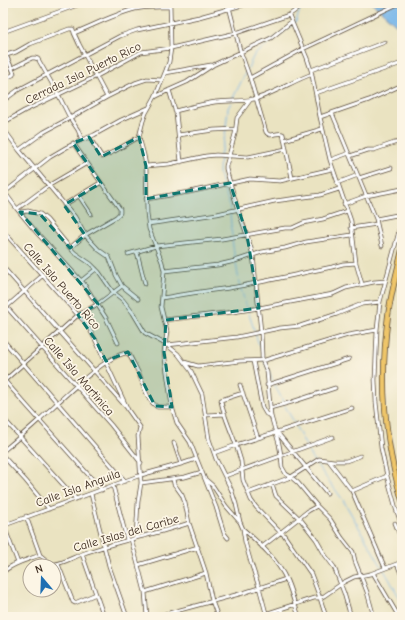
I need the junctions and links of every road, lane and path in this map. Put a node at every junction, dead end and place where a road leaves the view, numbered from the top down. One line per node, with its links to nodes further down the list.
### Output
1 (83, 3): 14 (street)
2 (170, 3): 8 (street)
3 (228, 3): 9 (street)
4 (250, 3): 9 (street)
5 (294, 3): 10 (street)
6 (306, 3): 10 (street, Cerrada Isla Puerto Rico)
7 (400, 3): 19 (street)
8 (170, 7): 13 (street); 15 (street)
9 (229, 9): 13 (street); 16 (street)
10 (296, 10): 11 (street, Cerrada Isla Puerto Rico)
11 (289, 15): 12 (street); 16 (street, Cerrada Isla Puerto Rico)
12 (291, 22): 19 (street); 20 (street)
13 (170, 24): 18 (street); 21 (street)
14 (3, 32)
15 (74, 33): 21 (street); 22 (street)
16 (236, 33): 18 (street, Cerrada Isla Puerto Rico); 20 (street)
17 (385, 42): 26 (street)
18 (171, 48): 27 (street); 30 (street, Cerrada Isla Puerto Rico)
19 (303, 50): 26 (street); 31 (street)
20 (241, 52): 24 (street); 31 (street)
21 (85, 55): 29 (street); 30 (street)
22 (4, 56): 25 (street)
23 (402, 63): 36 (street)
24 (213, 65): 27 (street); 35 (street)
25 (12, 68): 29 (street); 32 (street)
26 (311, 70): 28 (street)
27 (165, 73): 33 (street)
28 (312, 74): 36 (street); 41 (street)
29 (47, 75): 37 (street); 42 (street)
30 (97, 76): 37 (street, Cerrada Isla Puerto Rico); 38 (street)
31 (250, 78): 41 (street)
32 (3, 79)
33 (162, 80): 38 (street); 39 (street)
34 (402, 85): 45 (street)
35 (169, 90): 39 (street); 44 (street)
36 (316, 93): 46 (street)
37 (58, 94): 47 (street); 48 (street, Cerrada Isla Puerto Rico)
38 (108, 97): 47 (street)
39 (156, 97): 43 (street)
40 (251, 99): 41 (street); 44 (street); 51 (street)
41 (256, 99): 56 (street)
42 (3, 101)
43 (148, 108): 53 (street); 54 (street)
44 (175, 111): 52 (street)
45 (332, 113): 46 (street); 61 (street)
46 (320, 117): 50 (street)
47 (70, 118): 55 (street); 60 (street)
48 (3, 123)
49 (3, 128): 60 (street)
50 (322, 129): 56 (street); 63 (street)
51 (236, 130): 52 (street); 62 (street)
52 (178, 135): 64 (street)
53 (88, 137): 54 (street); 55 (street)
54 (139, 137): 66 (street)
55 (82, 140): 58 (street)
56 (284, 140): 59 (street)
57 (402, 142): 61 (street)
58 (73, 143): 65 (street); 69 (street)
59 (286, 149): 62 (street); 71 (street)
60 (19, 150): 69 (street)
61 (349, 154): 63 (street); 70 (street)
62 (229, 155): 64 (street); 73 (street)
63 (330, 160): 67 (street)
64 (181, 162): 66 (street)
65 (87, 163): 72 (street); 75 (street)
66 (146, 166): 81 (street)
67 (332, 168): 71 (street); 74 (street)
68 (391, 168): 70 (street)
69 (34, 169): 75 (street); 78 (street)
70 (359, 177): 74 (street); 80 (street)
71 (292, 178): 73 (street)
72 (100, 181): 79 (street); 96 (street)
73 (230, 183): 81 (street); 84 (street)
74 (337, 183): 76 (street)
75 (48, 186): 83 (street); 85 (street)
76 (339, 189): 82 (street); 84 (street)
77 (402, 189): 80 (street)
78 (4, 191): 85 (street)
79 (79, 196): 83 (street); 87 (street)
80 (366, 196): 82 (street); 89 (street)
81 (146, 199): 90 (street)
82 (344, 204): 86 (street)
83 (64, 205): 96 (street)
84 (238, 210): 90 (street); 94 (street)
85 (18, 211): 99 (street); 109 (street)
86 (347, 211): 92 (street); 94 (street)
87 (91, 214)
88 (402, 215): 89 (street); 110 (street)
89 (376, 219): 91 (street)
90 (148, 224): 97 (street)
91 (377, 224): 92 (street); 98 (street)
92 (352, 228): 95 (street)
93 (3, 231): 108 (street, Calle Isla Puerto Rico)
94 (247, 235): 97 (street); 103 (street)
95 (352, 235): 103 (street); 104 (street)
96 (85, 236): 99 (street); 114 (street)
97 (156, 246): 101 (street); 107 (street)
98 (382, 246)
99 (70, 248): 106 (street)
100 (402, 250): 194 (highway)
101 (137, 252): 102 (street); 112 (street)
102 (128, 254)
103 (253, 255): 107 (street); 111 (street)
104 (356, 263): 111 (street); 113 (street)
105 (3, 267): 115 (street)
106 (96, 269): 109 (street); 116 (street)
107 (164, 271): 117 (street)
108 (43, 275): 115 (street); 125 (street, Calle Isla Puerto Rico)
109 (81, 281): 121 (street)
110 (385, 282): 113 (street); 119 (street)
111 (256, 283): 117 (street); 123 (street)
112 (145, 284)
113 (362, 284): 123 (street)
114 (122, 286): 116 (street); 118 (street)
115 (25, 291): 122 (street); 128 (street)
116 (113, 292): 121 (street); 132 (street)
117 (162, 298): 126 (street)
118 (138, 299)
119 (380, 302): 127 (street); 129 (street)
120 (3, 303): 122 (street, Calle Isla Martinica)
121 (98, 304): 125 (street); 131 (street)
122 (6, 307): 124 (street); 133 (street, Calle Isla Martinica)
123 (259, 308): 126 (street); 129 (street)
124 (3, 310)
125 (78, 315): 128 (street); 136 (street, Calle Isla Puerto Rico)
126 (164, 320): 132 (street)
127 (377, 330): 135 (street); 180 (street)
128 (60, 331): 133 (street); 140 (street)
129 (261, 332): 132 (street); 135 (street)
130 (3, 340): 139 (street)
131 (118, 343)
132 (166, 345): 138 (street); 148 (street)
133 (42, 347): 139 (street); 144 (street, Calle Isla Martinica)
134 (350, 359): 143 (street)
135 (262, 360): 137 (street); 143 (street)
136 (106, 361): 140 (street); 148 (street); 151 (street, Calle Isla Puerto Rico)
137 (253, 361): 138 (street); 154 (street)
138 (184, 362): 153 (street)
139 (24, 363): 141 (street); 147 (street)
140 (94, 371): 144 (street); 151 (street)
141 (4, 380): 156 (street)
142 (240, 385): 146 (street)
143 (267, 385): 149 (street)
144 (76, 386): 147 (street); 173 (street, Calle Isla Martinica)
145 (335, 388): 149 (street)
146 (243, 393): 152 (street); 160 (street)
147 (58, 403): 156 (street); 184 (street)
148 (172, 406): 169 (street)
149 (270, 408): 154 (street)
150 (352, 408): 157 (street)
151 (128, 410): 173 (street, Calle Isla Puerto Rico)
152 (225, 414): 153 (street); 162 (street)
153 (206, 415): 165 (street)
154 (271, 416): 157 (street)
155 (3, 418): 158 (street)
156 (40, 420): 158 (street); 188 (street)
157 (276, 431): 160 (street); 164 (street); 166 (street)
158 (20, 437): 163 (street); 193 (street)
159 (333, 437): 164 (street)
160 (258, 438): 162 (street)
161 (174, 443): 174 (street)
162 (236, 445): 165 (street); 176 (street)
163 (3, 451)
164 (293, 451): 166 (street); 175 (street)
165 (214, 453): 179 (street)
166 (281, 455): 176 (street); 181 (street)
167 (3, 456): 170 (street)
168 (360, 456): 171 (street)
169 (196, 459): 174 (street, Calle Isla Anguila); 177 (street)
170 (7, 461): 172 (street); 196 (street)
171 (329, 461): 175 (street); 189 (street)
172 (3, 462)
173 (141, 463): 178 (street, Calle Isla Puerto Rico)
174 (181, 464): 178 (street, Calle Isla Anguila)
175 (306, 467): 181 (street); 191 (street)
176 (242, 469): 179 (street); 190 (street)
177 (202, 472): 182 (street); 183 (street)
178 (141, 475): 184 (street, Calle Isla Anguila); 185 (street, Calle Isla Puerto Rico)
179 (225, 476): 199 (street)
180 (387, 476): 189 (street); 202 (street)
181 (291, 477): 186 (street); 195 (street)
182 (173, 479): 185 (street); 200 (street)
183 (204, 479): 199 (street); 206 (street)
184 (126, 481): 187 (street, Calle Isla Anguila)
185 (141, 483): 205 (street, Calle Isla Puerto Rico)
186 (272, 484): 190 (street); 198 (street)
187 (113, 486): 188 (street, Calle Isla Anguila); 207 (street)
188 (102, 490): 192 (street, Calle Isla Anguila)
189 (352, 490): 221 (street)
190 (248, 492): 204 (street)
191 (327, 493)
192 (90, 494): 193 (street, Calle Isla Anguila); 209 (street)
193 (76, 499): 196 (street, Calle Isla Anguila)
194 (402, 500)
195 (317, 506): 198 (street); 227 (street)
196 (49, 509): 197 (street, Calle Isla Anguila)
197 (26, 516): 213 (street); 217 (street, Calle Isla Anguila)
198 (299, 518): 204 (street); 230 (street)
199 (240, 522): 203 (street)
200 (190, 523): 205 (street, Calle Islas del Caribe); 210 (street)
201 (395, 524): 208 (street)
202 (402, 526)
203 (243, 529): 211 (street); 231 (street)
204 (281, 533): 211 (street); 234 (street)
205 (136, 537): 207 (street, Calle Islas del Caribe)
206 (228, 538)
207 (129, 539): 209 (street, Calle Islas del Caribe); 219 (street)
208 (402, 541)
209 (104, 547): 212 (street, Calle Islas del Caribe); 240 (street)
210 (198, 547): 219 (street); 224 (street)
211 (262, 547): 229 (street)
212 (82, 554): 215 (street, Calle Islas del Caribe); 233 (street)
213 (40, 555): 214 (street); 217 (street)
214 (44, 558)
215 (62, 562)
216 (402, 562): 218 (street)
217 (18, 563): 222 (street)
218 (397, 564): 221 (street); 228 (street)
219 (138, 565): 232 (street)
220 (3, 566): 222 (street)
221 (385, 568): 225 (street)
222 (7, 569): 223 (street)
223 (3, 572)
224 (206, 573): 232 (street); 235 (street)
225 (373, 573): 227 (street); 250 (street)
226 (62, 574): 233 (street)
227 (361, 576): 230 (street); 249 (street)
228 (402, 576)
229 (286, 579): 231 (street); 236 (street)
230 (341, 584): 234 (street); 248 (street)
231 (260, 588): 235 (street); 238 (street)
232 (145, 592): 241 (street)
233 (96, 594): 239 (street)
234 (320, 598): 236 (street); 247 (street)
235 (212, 601): 242 (street); 243 (street)
236 (295, 604): 237 (street); 246 (street)
237 (281, 609): 238 (street); 245 (street)
238 (267, 615): 244 (street)
239 (104, 617)
240 (126, 617)
241 (147, 617)
242 (154, 617)
243 (218, 617)
244 (256, 617)
245 (283, 617)
246 (299, 617)
247 (326, 617)
248 (351, 617)
249 (374, 617)
250 (399, 617)

